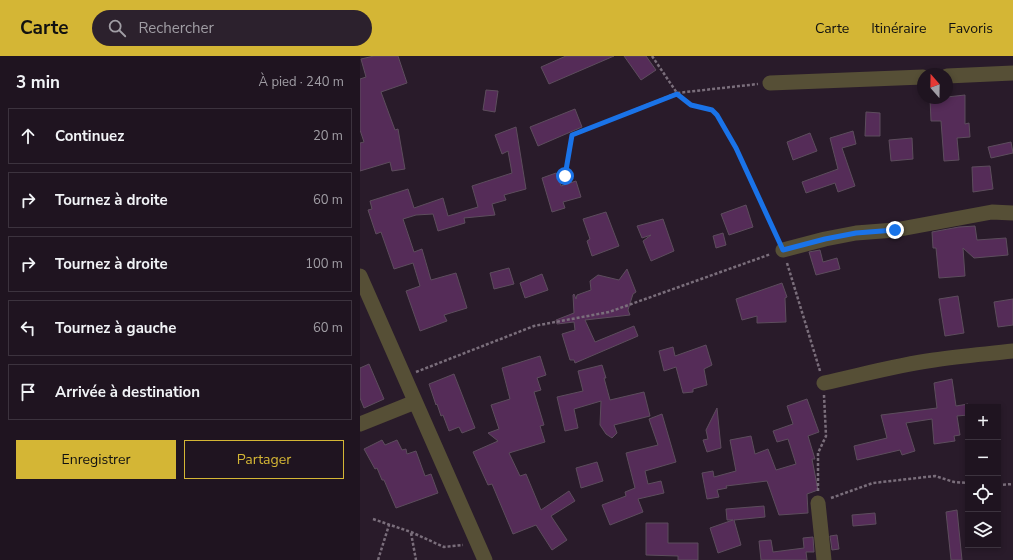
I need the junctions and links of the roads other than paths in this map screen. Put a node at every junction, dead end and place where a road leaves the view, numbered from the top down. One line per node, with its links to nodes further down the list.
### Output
1 (1013, 73): 2 (street)
2 (953, 76)
3 (917, 77): 4 (street)
4 (770, 83)
5 (1013, 213): 6 (street)
6 (783, 250)
7 (360, 276): 10 (street)
8 (1013, 351): 9 (street)
9 (824, 383)
10 (415, 402): 11 (street); 13 (street)
11 (360, 424)
12 (818, 503): 14 (street)
13 (485, 560)
14 (824, 560)

